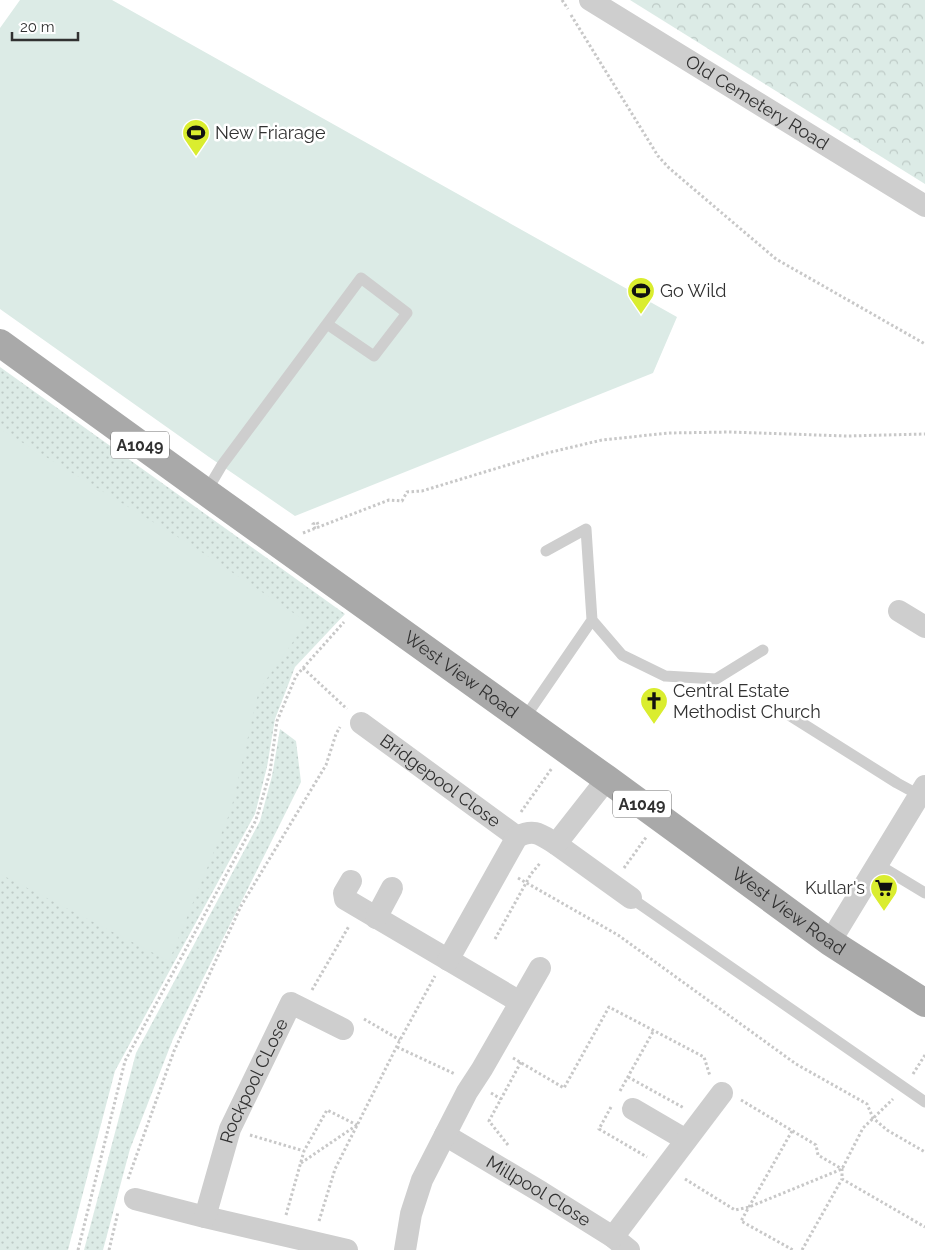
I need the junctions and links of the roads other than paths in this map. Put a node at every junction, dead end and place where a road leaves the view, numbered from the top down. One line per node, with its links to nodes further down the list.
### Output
1 (590, 0): 2 (street, Old Cemetery Road)
2 (925, 206)
3 (327, 324): 3 (lane); 5 (lane)
4 (0, 343): 5 (main road, West View Road / A1049)
5 (206, 492): 13 (main road, West View Road / A1049)
6 (546, 551): 8 (lane)
7 (899, 611): 9 (street)
8 (592, 620): 10 (lane); 13 (lane)
9 (925, 627)
10 (763, 650)
11 (789, 714): 15 (lane)
12 (356, 718): 16 (street, Bridgepool Close)
13 (524, 719): 14 (main road, West View Road / A1049)
14 (607, 779): 17 (street); 24 (main road, West View Road / A1049)
15 (922, 790): 18 (street)
16 (517, 837): 17 (street, Bridgepool Close); 25 (street, Bridgepool Close)
17 (556, 844): 22 (street, Bridgepool Close)
18 (877, 864): 21 (lane); 24 (street)
19 (351, 881): 23 (street)
20 (392, 888): 23 (street)
21 (925, 893)
22 (631, 898): 31 (lane)
23 (368, 913): 25 (street)
24 (830, 942): 28 (main road, West View Road / A1049)
25 (448, 960): 27 (street)
26 (540, 968): 27 (street)
27 (520, 1002): 33 (street)
28 (925, 1003)
29 (343, 1028): 36 (street, Rockpool CLose)
30 (722, 1093): 34 (street)
31 (925, 1102)
32 (633, 1109): 34 (street)
33 (445, 1136): 37 (street, Millpool Close); 39 (street)
34 (686, 1140): 37 (street)
35 (127, 1198): 36 (street)
36 (205, 1217): 38 (street)
37 (621, 1244)
38 (347, 1250)
39 (404, 1250)

